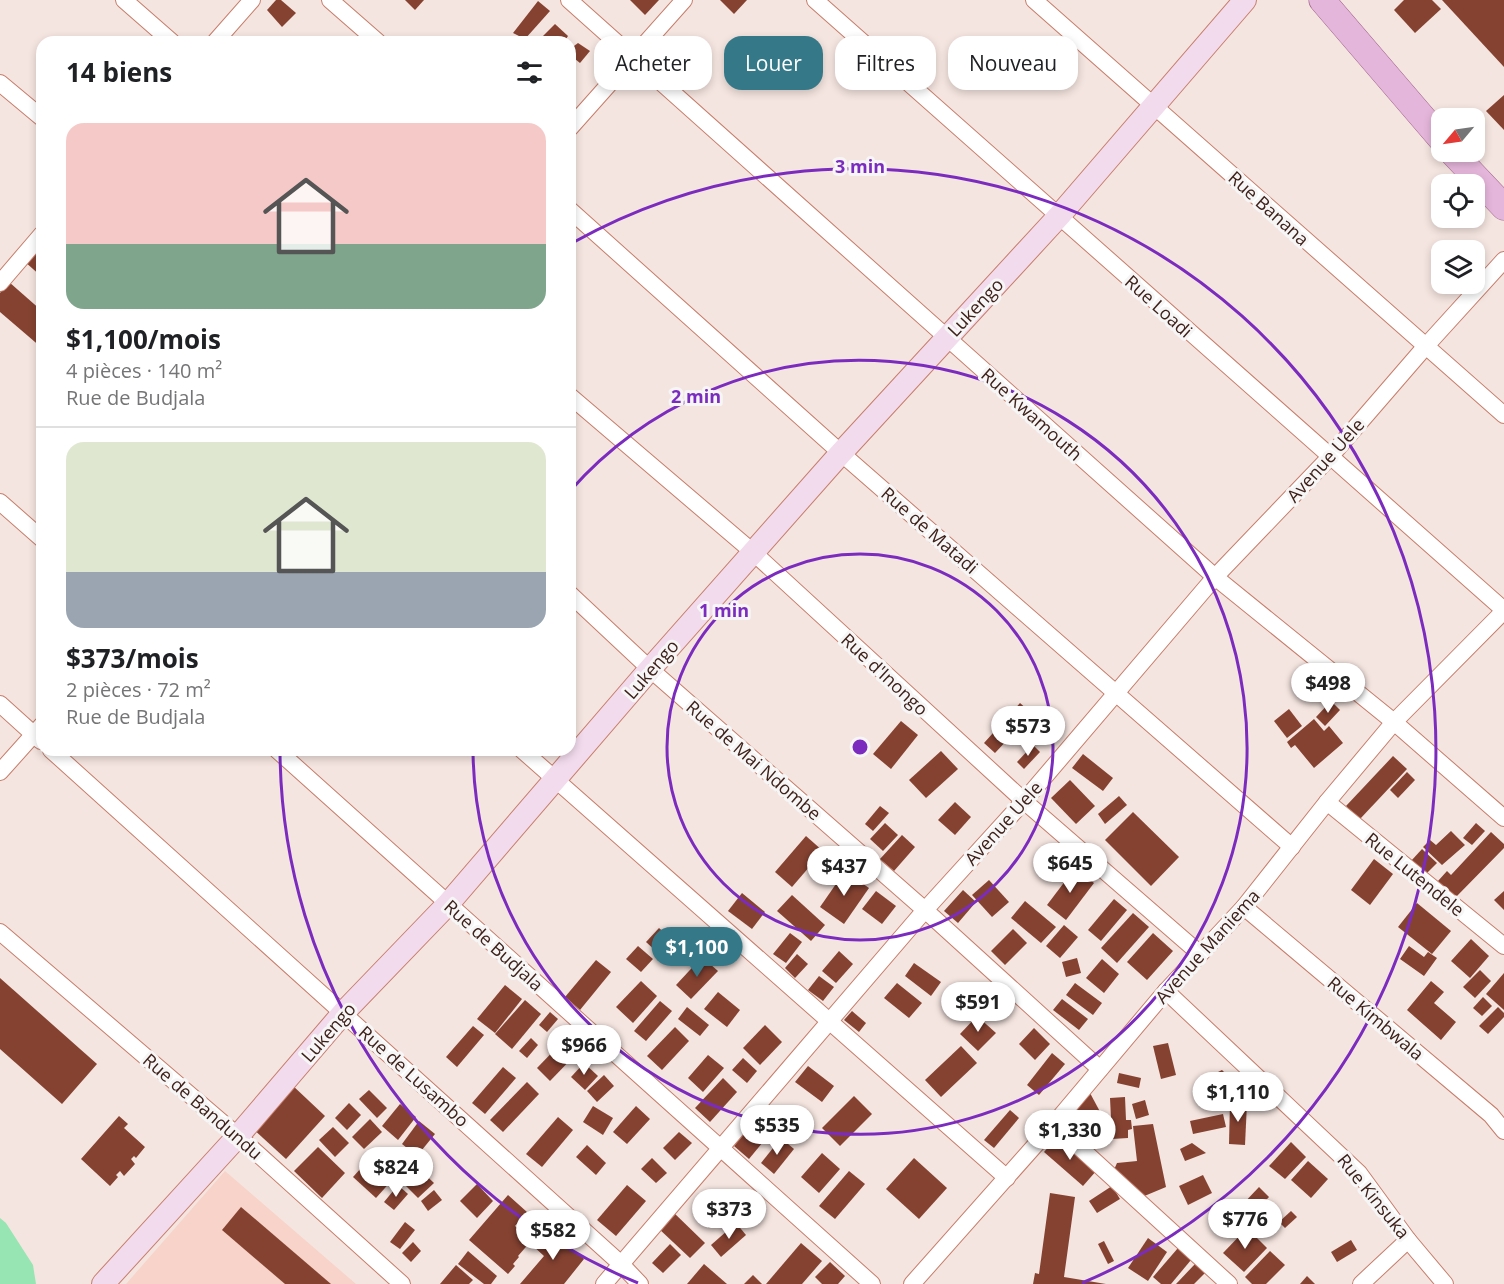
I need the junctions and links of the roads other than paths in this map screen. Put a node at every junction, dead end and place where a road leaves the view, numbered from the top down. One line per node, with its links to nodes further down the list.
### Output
1 (124, 0): 10 (street)
2 (252, 0): 11 (street)
3 (330, 0): 12 (street)
4 (569, 0): 13 (street, Rue Kwamouth)
5 (684, 0): 14 (street)
6 (815, 0): 25 (street, Rue Loadi)
7 (1034, 0): 18 (street, Rue Banana)
8 (1245, 0): 18 (street, Lukengo)
9 (1322, 0): 21 (main road)
10 (165, 36)
11 (220, 36)
12 (371, 36)
13 (610, 36)
14 (651, 36)
15 (0, 83): 19 (street)
16 (603, 90): 20 (street)
17 (670, 90): 29 (street, Rue Kwamouth)
18 (1154, 106): 25 (street, Lukengo); 30 (street, Rue Banana)
19 (36, 113)
20 (576, 121)
21 (1431, 127)
22 (1461, 162): 23 (main road)
23 (1504, 207)
24 (576, 215): 33 (street, Rue de Matadi)
25 (1059, 216): 29 (street, Lukengo); 34 (street, Rue Loadi)
26 (36, 241): 28 (street)
27 (1504, 260): 30 (street, Avenue Uele)
28 (0, 283)
29 (946, 338): 33 (street, Lukengo); 38 (street, Rue Kwamouth)
30 (1425, 346): 32 (street, Rue Banana); 34 (street, Avenue Uele)
31 (576, 401): 37 (street, Rue d'Inongo)
32 (1504, 415)
33 (841, 453): 37 (street, Lukengo); 42 (street, Rue de Matadi)
34 (1329, 458): 38 (street, Avenue Uele); 40 (street, Rue Loadi)
35 (0, 502): 36 (street)
36 (36, 534)
37 (754, 553): 41 (street, Lukengo); 54 (street, Rue d'Inongo)
38 (1215, 577): 42 (street, Avenue Uele); 44 (street, Rue Kwamouth)
39 (576, 600): 41 (street, Rue de Mai Ndombe)
40 (1504, 611): 44 (street, Avenue Maniema)
41 (650, 669): 47 (street, Lukengo); 60 (street, Rue de Mai Ndombe)
42 (1117, 694): 54 (street, Avenue Uele); 57 (street, Rue de Matadi)
43 (0, 704): 45 (street)
44 (1394, 722): 55 (street, Avenue Maniema); 56 (street, Rue Kwamouth)
45 (36, 731)
46 (36, 736): 52 (street)
47 (576, 755)
48 (58, 756): 65 (street, Rue de Lusambo)
49 (284, 756): 58 (street, Rue de Budjala)
50 (529, 756): 53 (street)
51 (575, 756): 53 (street, Lukengo)
52 (0, 772)
53 (556, 778): 58 (street, Lukengo); 66 (street)
54 (1024, 801): 60 (street, Avenue Uele); 63 (street, Rue d'Inongo)
55 (1327, 802): 57 (street, Avenue Maniema); 62 (street, Rue Lutendele)
56 (1504, 818)
57 (1292, 847): 59 (street, Avenue Maniema)
58 (448, 904): 65 (street, Lukengo); 71 (street, Rue de Budjala)
59 (1244, 907): 63 (street, Avenue Maniema); 69 (street, Rue Kimbwala)
60 (925, 910): 66 (street, Avenue Uele); 67 (street, Rue de Mai Ndombe)
61 (0, 932): 70 (street, Rue de Bandundu)
62 (1504, 946)
63 (1199, 953): 64 (street, Avenue Maniema)
64 (1166, 991): 67 (street, Avenue Maniema); 73 (street, Rue Kinsuka)
65 (344, 1012): 70 (street, Lukengo); 74 (street, Rue de Lusambo)
66 (831, 1022): 71 (street, Avenue Uele); 72 (street)
67 (1100, 1069): 68 (street, Avenue Maniema)
68 (1054, 1124): 72 (street, Avenue Maniema); 81 (street)
69 (1504, 1131)
70 (238, 1136): 75 (street, Lukengo); 76 (street, Rue de Bandundu)
71 (721, 1148): 74 (street, Avenue Uele); 79 (street, Rue de Budjala)
72 (1007, 1178): 80 (street, Avenue Maniema)
73 (1408, 1240): 82 (street); 83 (street, Rue Kinsuka)
74 (621, 1264): 77 (street, Avenue Uele); 78 (street, Rue de Lusambo)
75 (103, 1284)
76 (402, 1284)
77 (604, 1284)
78 (640, 1284)
79 (872, 1284)
80 (912, 1284)
81 (1229, 1284)
82 (1361, 1284)
83 (1445, 1284)

